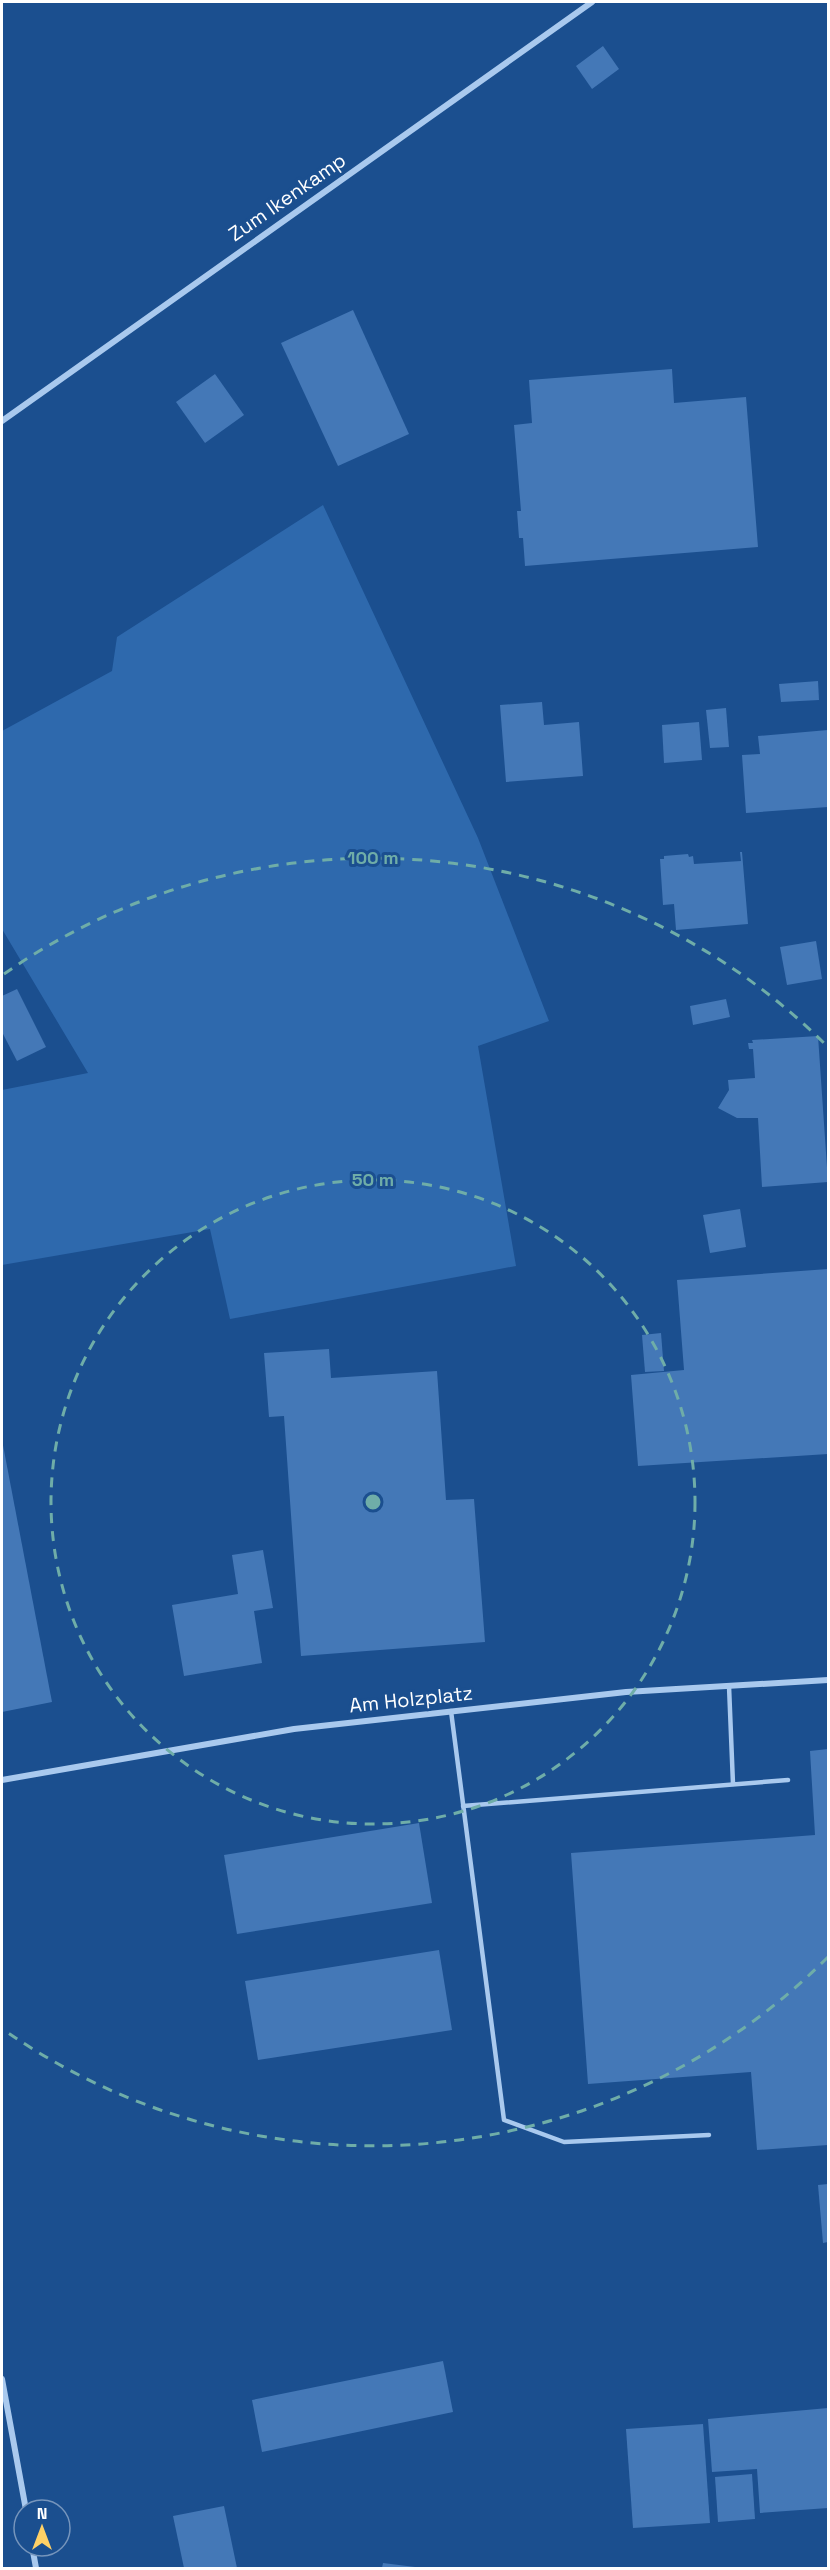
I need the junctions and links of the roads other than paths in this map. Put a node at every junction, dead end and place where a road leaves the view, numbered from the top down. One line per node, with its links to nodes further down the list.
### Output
1 (592, 2): 2 (street, Zum Ikenkamp)
2 (2, 421)
3 (828, 1680): 4 (street, Am Holzplatz)
4 (729, 1686): 5 (street, Am Holzplatz); 8 (lane)
5 (451, 1711): 6 (street, Am Holzplatz); 9 (lane)
6 (2, 1780)
7 (788, 1780): 8 (lane)
8 (733, 1784): 9 (lane)
9 (463, 1806): 10 (lane)
10 (709, 2135)
11 (2, 2379): 12 (street)
12 (24, 2498)

